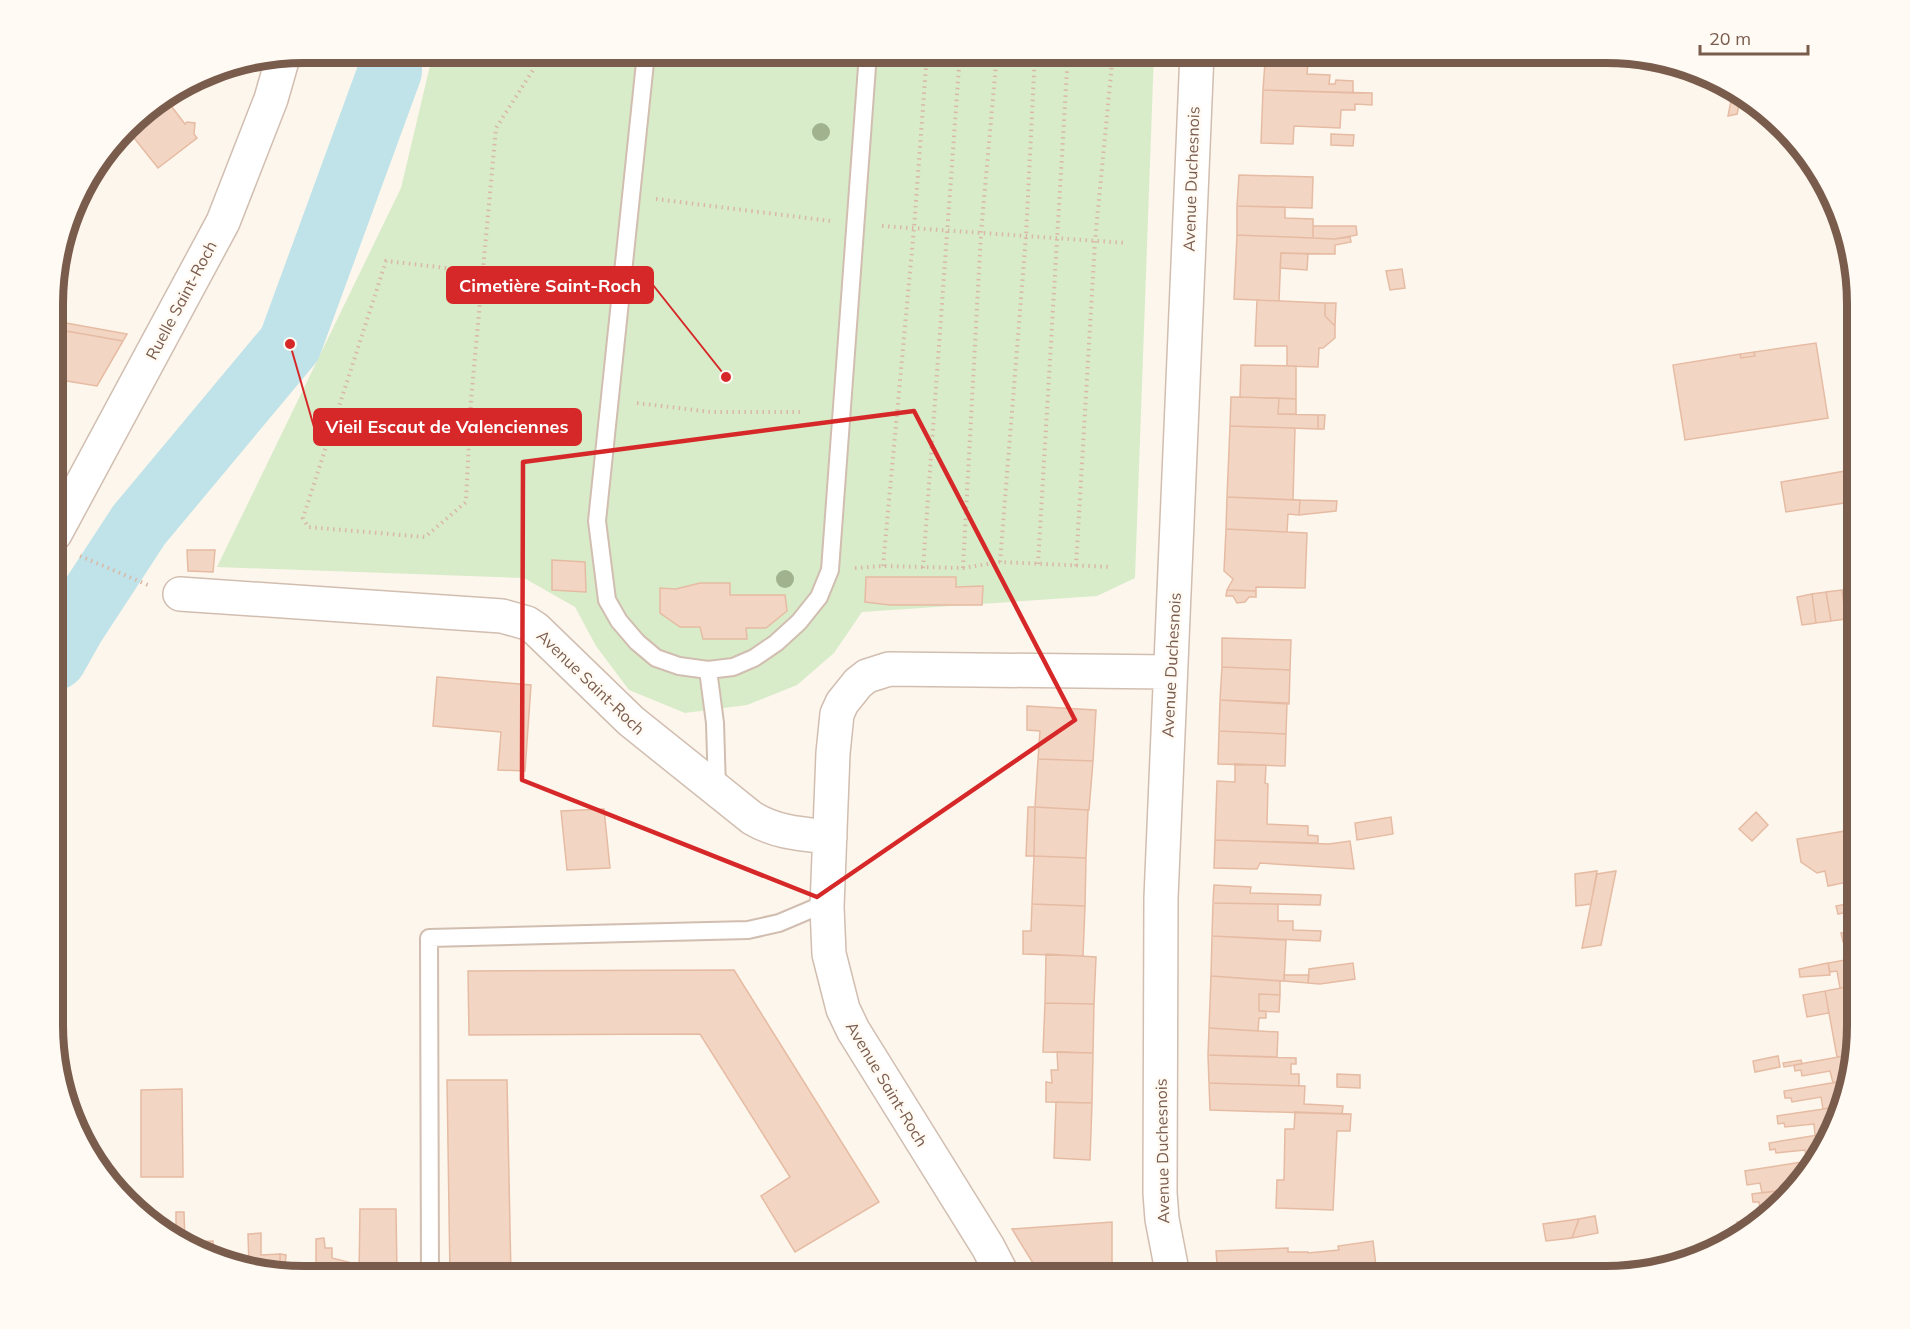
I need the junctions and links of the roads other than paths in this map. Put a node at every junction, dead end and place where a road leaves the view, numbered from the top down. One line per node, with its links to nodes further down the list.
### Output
1 (645, 63): 7 (lane)
2 (867, 63): 7 (lane)
3 (1197, 63): 8 (street, Avenue Duchesnois)
4 (281, 64): 5 (street, Ruelle Saint-Roch)
5 (65, 544)
6 (180, 594): 9 (street, Avenue Saint-Roch)
7 (708, 670): 9 (lane)
8 (1170, 672): 10 (street, Avenue Saint-Roch); 14 (street, Avenue Duchesnois)
9 (717, 790): 10 (street, Avenue Saint-Roch)
10 (830, 837): 11 (street, Avenue Saint-Roch)
11 (827, 906): 12 (lane); 13 (street, Avenue Saint-Roch)
12 (430, 1266)
13 (998, 1266)
14 (1171, 1266)

